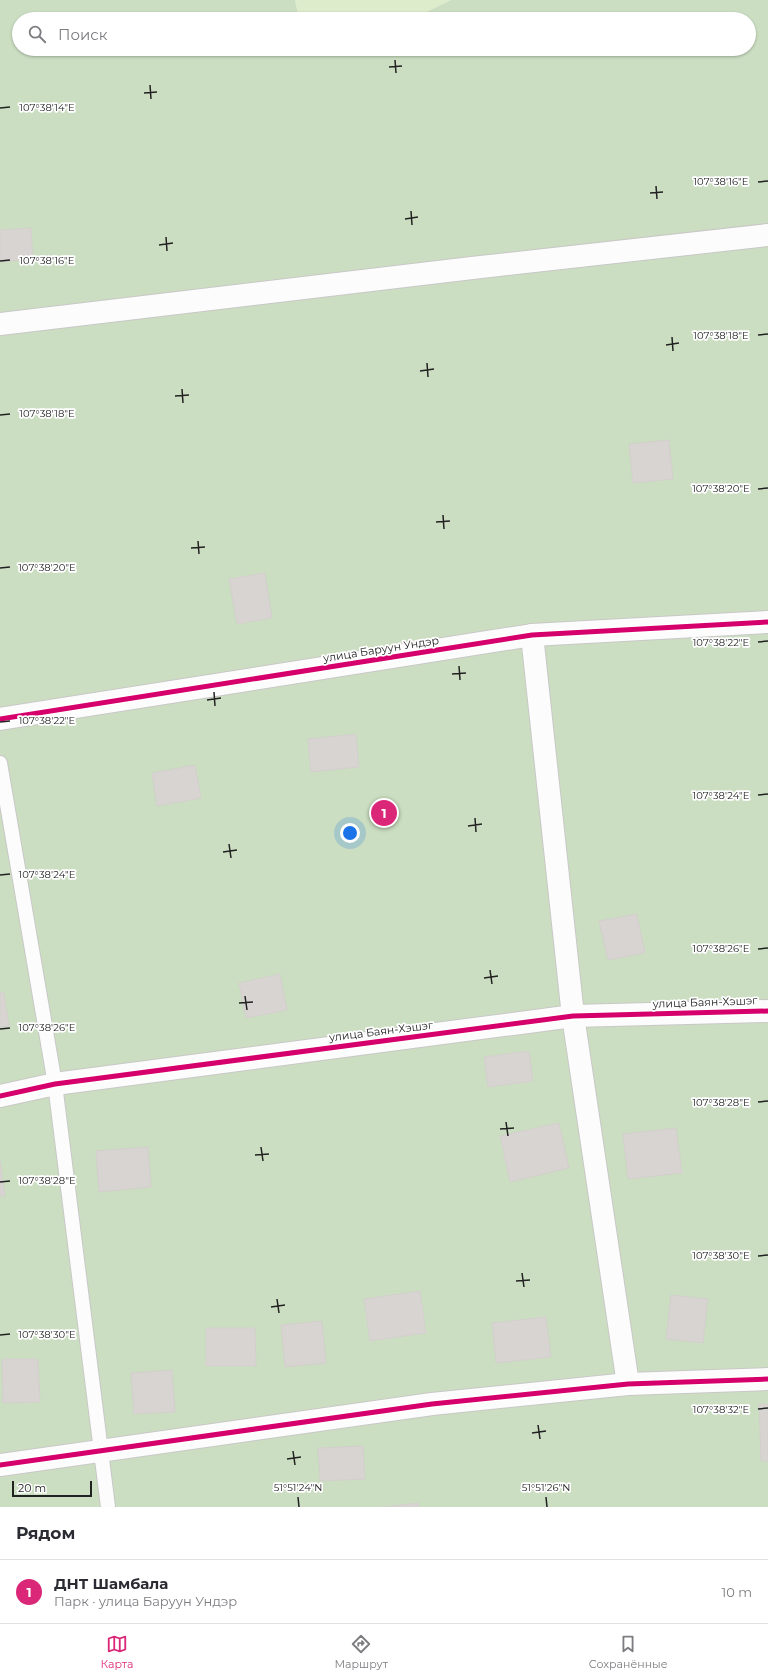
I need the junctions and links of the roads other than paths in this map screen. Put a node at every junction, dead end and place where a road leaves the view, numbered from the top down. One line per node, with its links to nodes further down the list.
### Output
1 (768, 235): 2 (street)
2 (0, 324)
3 (768, 622): 4 (street, улица Баруун Ундэр)
4 (532, 635): 5 (street, улица Баруун Ундэр); 8 (street)
5 (0, 719)
6 (0, 763): 9 (lane)
7 (768, 1011): 8 (street, улица Баян-Хэшэг)
8 (573, 1016): 9 (street, улица Баян-Хэшэг); 12 (street)
9 (55, 1084): 10 (street, улица Баян-Хэшэг); 13 (lane)
10 (0, 1096)
11 (768, 1379): 12 (street)
12 (628, 1384): 13 (street)
13 (100, 1452): 14 (street); 15 (lane)
14 (0, 1466)
15 (108, 1507)

